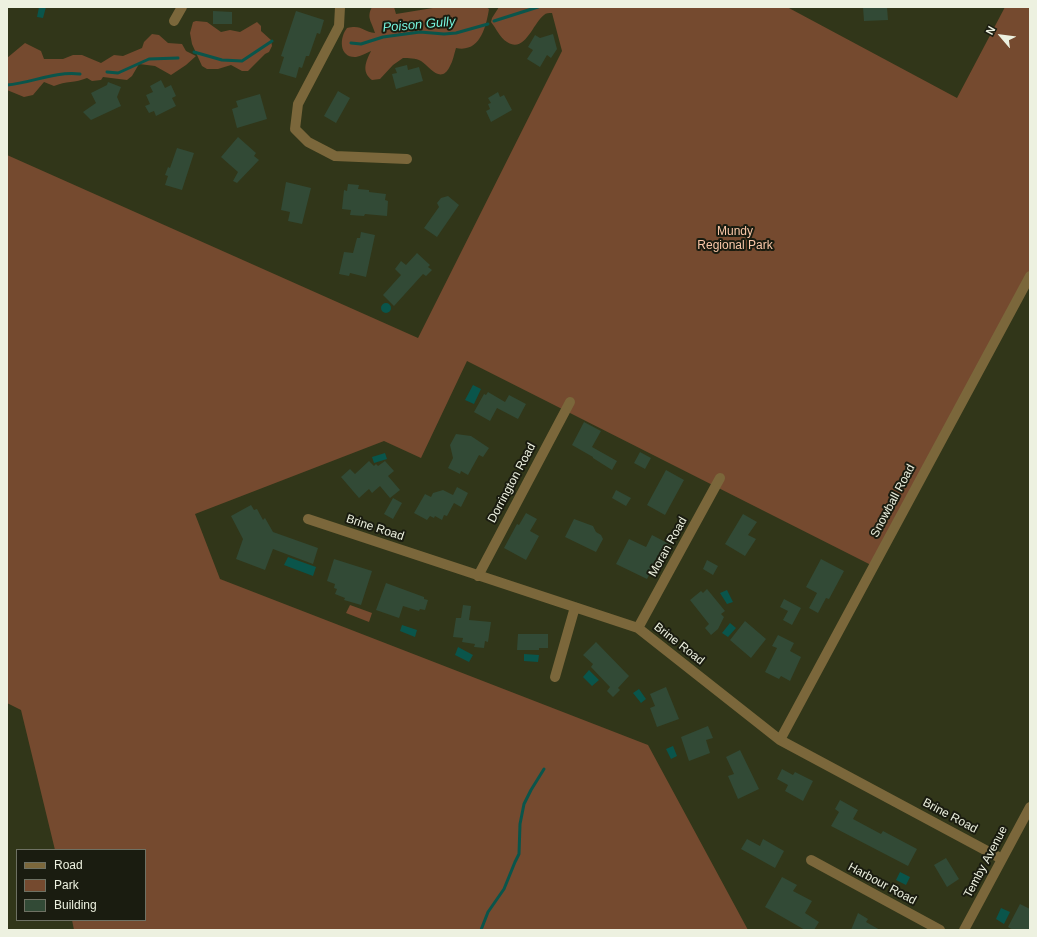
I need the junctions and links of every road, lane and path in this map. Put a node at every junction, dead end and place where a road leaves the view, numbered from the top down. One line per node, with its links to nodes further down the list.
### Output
1 (182, 7): 3 (street)
2 (340, 7): 4 (street)
3 (174, 21)
4 (407, 159)
5 (1030, 276): 13 (street, Snowball Road)
6 (570, 402): 9 (street, Dorrington Road)
7 (720, 478): 11 (street, Moran Road)
8 (308, 519): 9 (street, Brine Road)
9 (478, 576): 10 (street, Brine Road)
10 (575, 607): 11 (street, Brine Road); 12 (street)
11 (638, 628): 13 (street, Brine Road)
12 (555, 677)
13 (780, 740): 15 (street, Brine Road)
14 (1029, 809): 15 (street, Temby Avenue)
15 (1002, 859): 18 (street, Temby Avenue)
16 (811, 860): 17 (street, Harbour Road)
17 (940, 930)
18 (964, 930)

